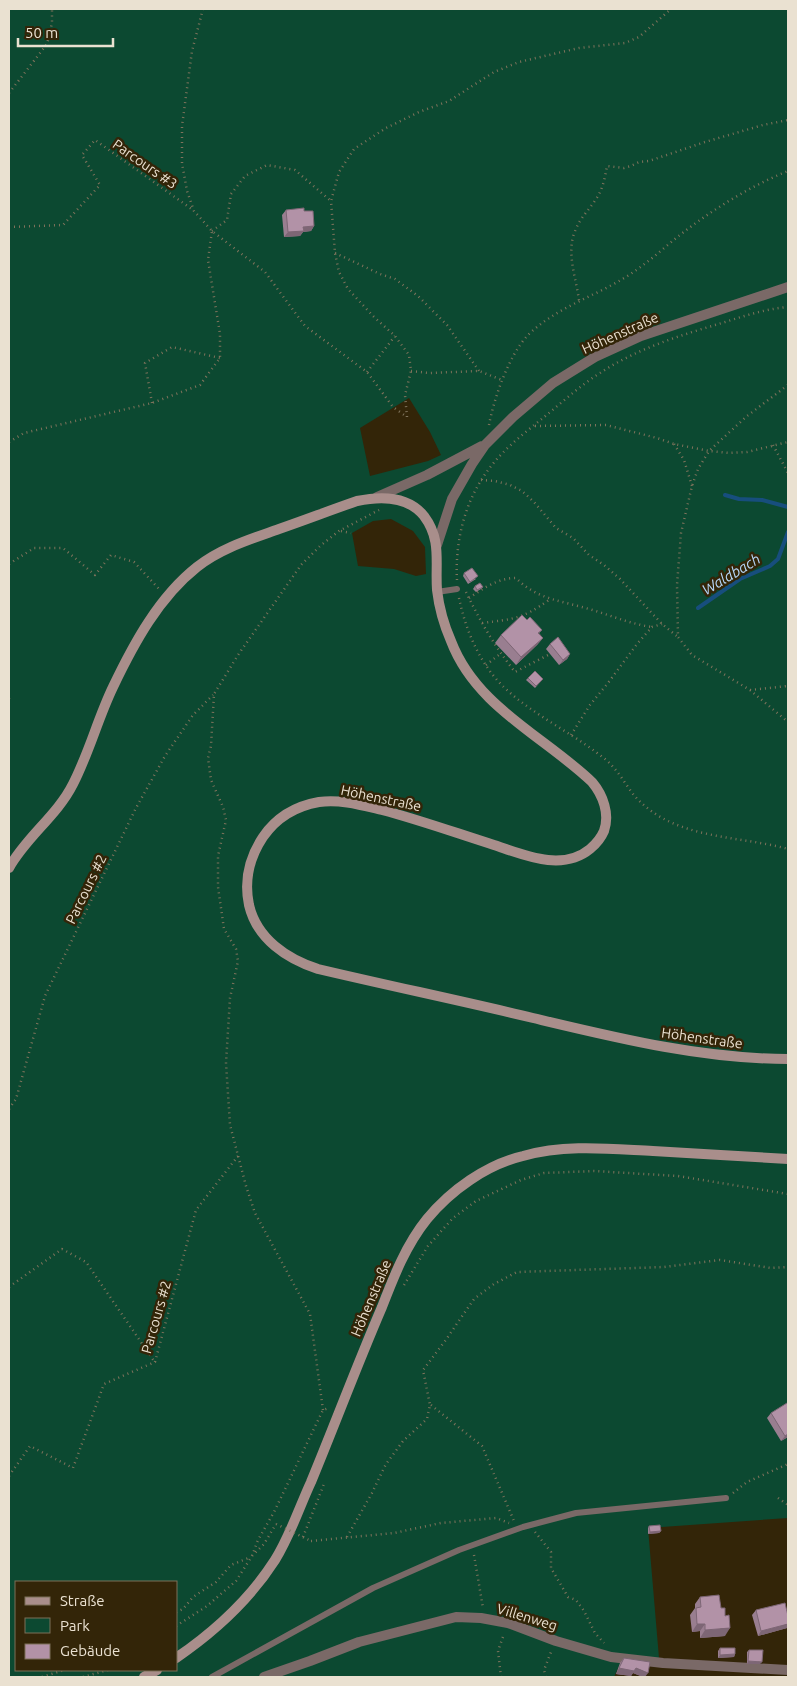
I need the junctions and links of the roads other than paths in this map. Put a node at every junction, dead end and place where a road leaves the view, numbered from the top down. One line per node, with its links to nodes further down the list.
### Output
1 (788, 287): 2 (street, Höhenstraße)
2 (485, 445): 3 (street, Höhenstraße); 4 (street, Höhenstraße)
3 (377, 497): 4 (street, Höhenstraße); 7 (street, Höhenstraße)
4 (437, 545): 6 (street, Höhenstraße)
5 (457, 589): 6 (lane)
6 (437, 592): 8 (street, Höhenstraße)
7 (9, 868)
8 (788, 1059)
9 (788, 1159): 11 (street, Höhenstraße)
10 (726, 1498): 15 (lane)
11 (178, 1657)
12 (788, 1670): 16 (street, Villenweg)
13 (155, 1671): 14 (street)
14 (144, 1677)
15 (212, 1677)
16 (264, 1677)

